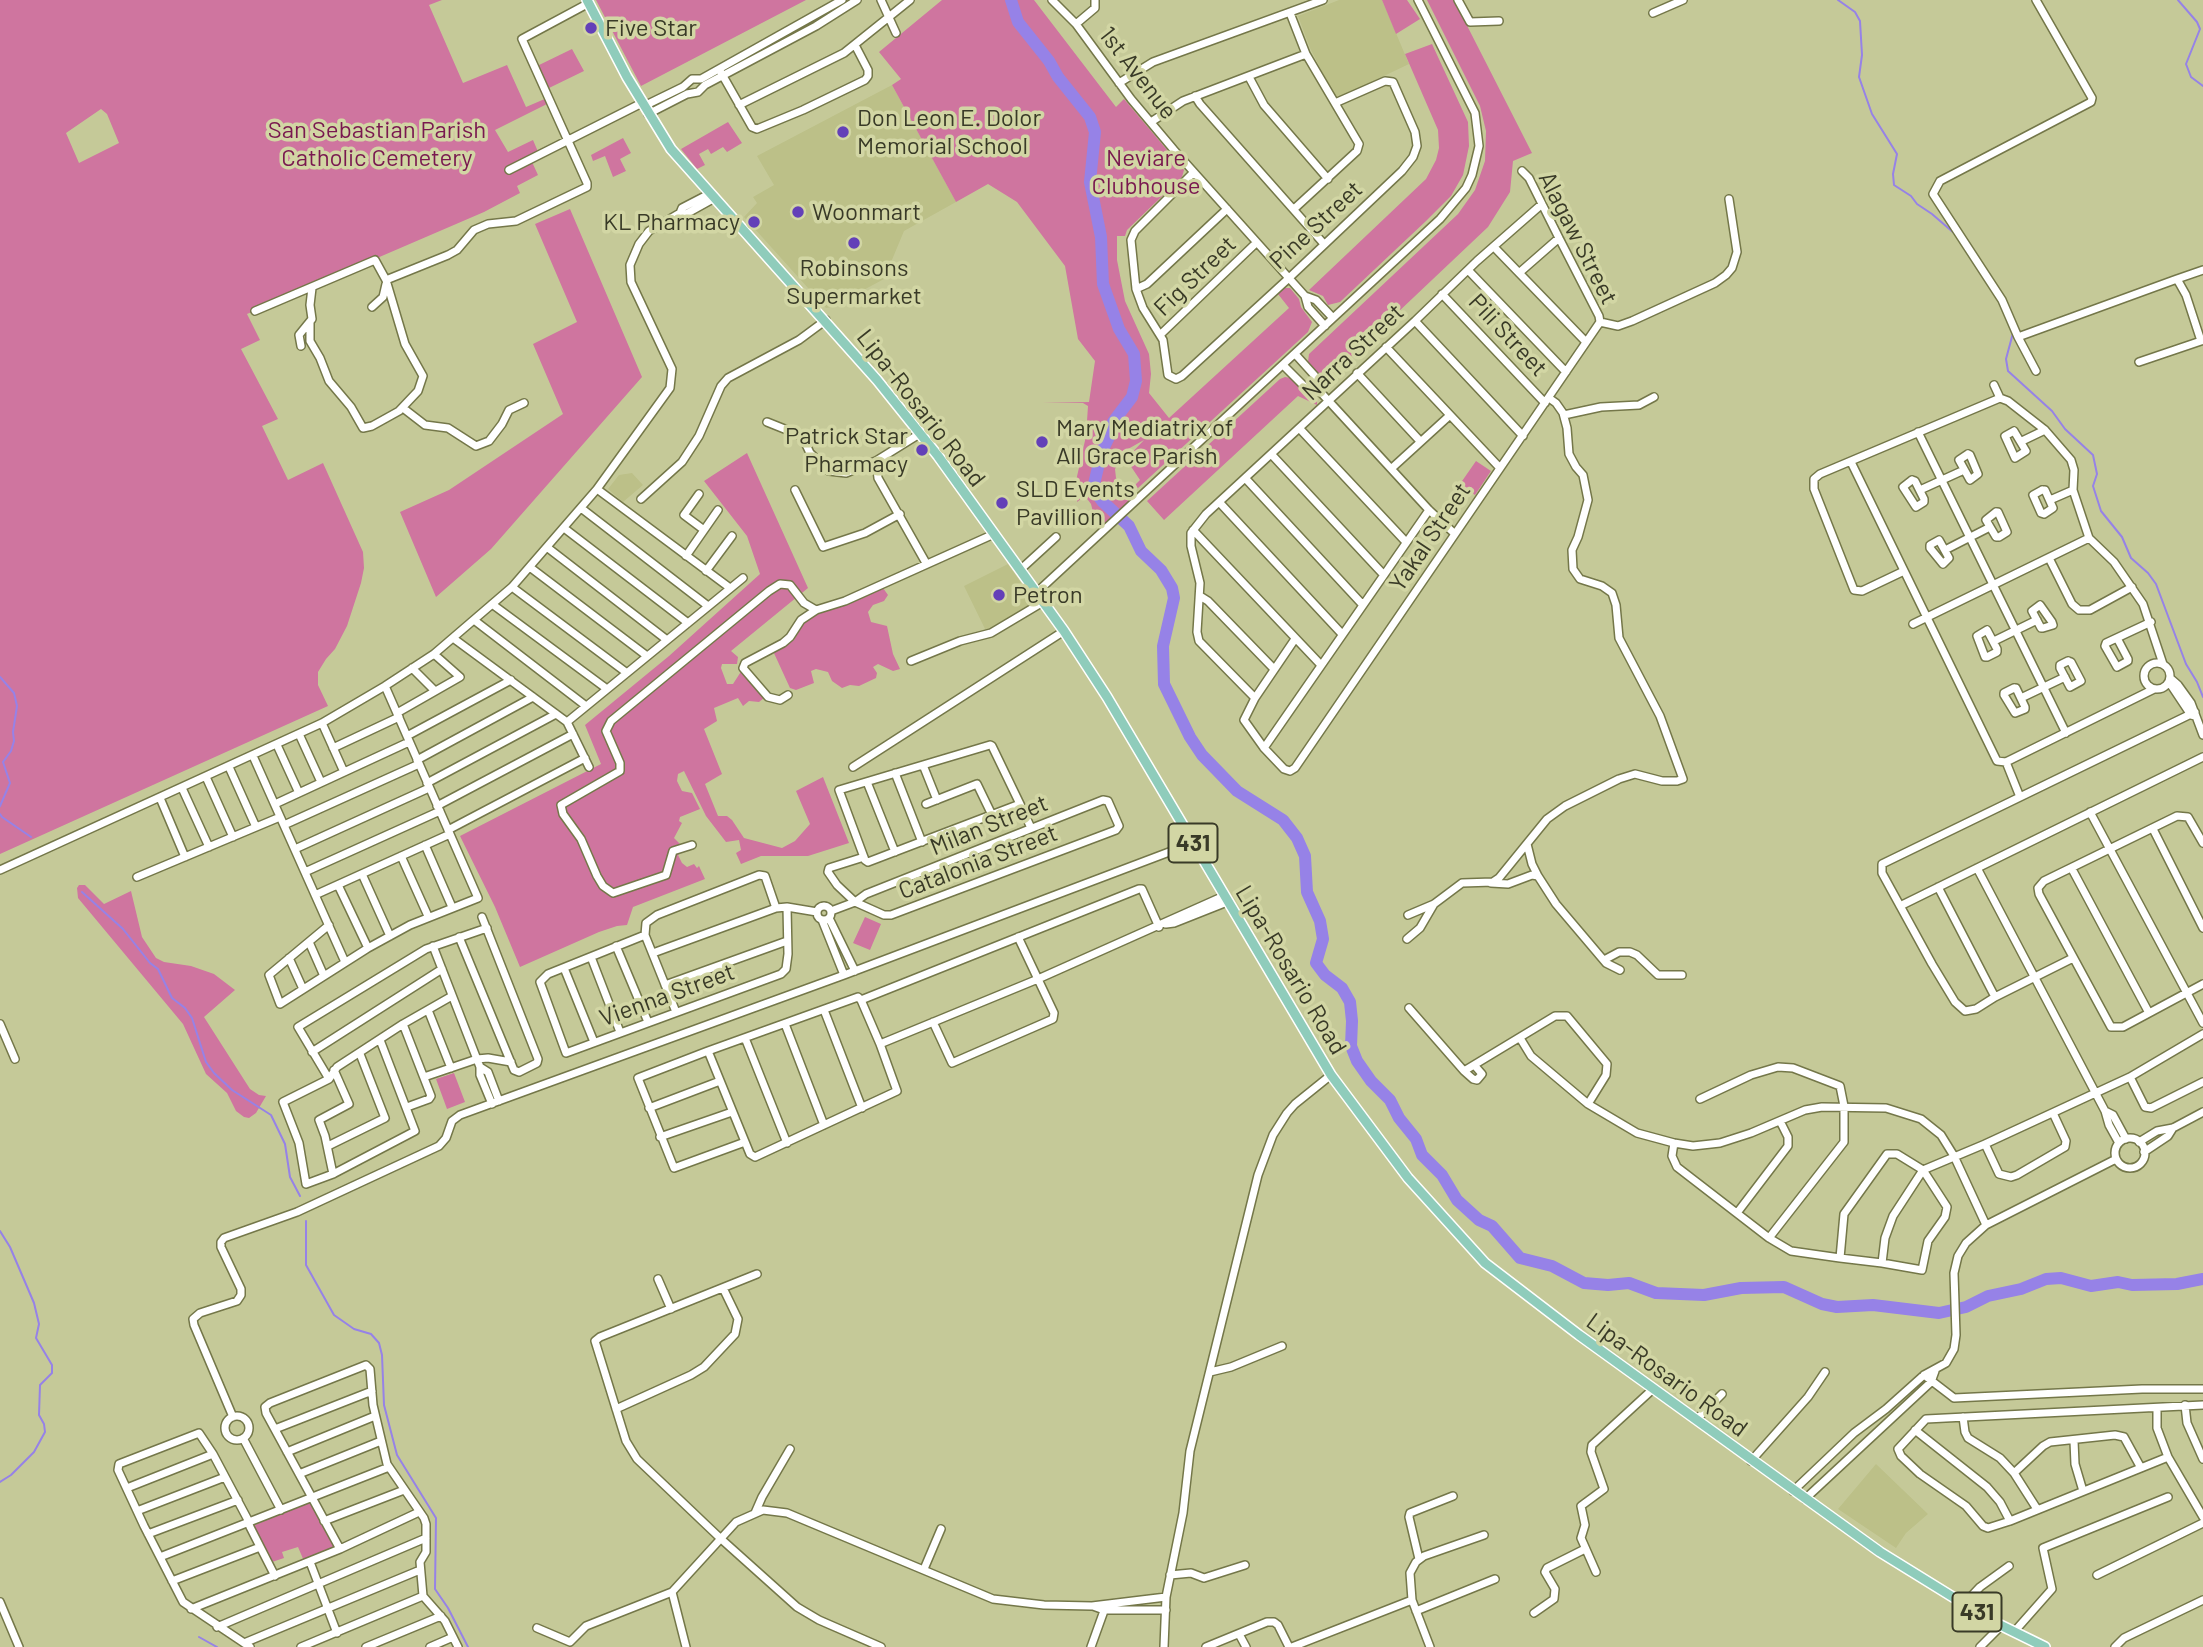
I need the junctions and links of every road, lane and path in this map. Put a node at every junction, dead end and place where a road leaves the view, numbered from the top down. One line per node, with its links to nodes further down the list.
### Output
1 (842, 0): 21 (street)
2 (857, 0): 21 (street)
3 (881, 0): 15 (street)
4 (910, 0): 15 (street)
5 (1052, 0): 17 (street, 1st Avenue)
6 (1095, 0): 17 (street)
7 (1323, 0): 13 (street)
8 (1418, 0): 61 (street)
9 (1458, 0): 16 (street)
10 (1683, 0): 14 (street)
11 (2036, 0): 68 (street)
12 (588, 2): 29 (main road, Lipa-Rosario Road / 431); 33 (street)
13 (1292, 12): 20 (street); 24 (street)
14 (1653, 13)
15 (888, 18): 18 (street); 19 (street)
16 (1499, 21)
17 (1076, 24): 24 (street, 1st Avenue)
18 (896, 33)
19 (855, 45): 28 (street); 28 (street)
20 (1306, 54): 22 (street); 27 (street)
21 (721, 72): 23 (street); 28 (street)
22 (1249, 77): 26 (street); 31 (street)
23 (703, 82): 25 (street); 25 (street)
24 (1119, 83): 32 (street, 1st Avenue)
25 (685, 91): 29 (street)
26 (1195, 96): 32 (street); 44 (street)
27 (1335, 103): 35 (street); 47 (street, Pine Street)
28 (738, 105)
29 (645, 108): 33 (street); 40 (main road, Lipa-Rosario Road / 431)
30 (1285, 114): 31 (street)
31 (1277, 120): 39 (street)
32 (1150, 122): 38 (street, 1st Avenue)
33 (569, 141): 36 (street); 53 (street)
34 (1368, 141): 35 (street)
35 (1359, 144): 39 (street)
36 (509, 170)
37 (1522, 171): 42 (street, Alagaw Street)
38 (1193, 173): 43 (street, 1st Avenue); 56 (street)
39 (1328, 179): 44 (street)
40 (711, 196): 62 (main road, Lipa-Rosario Road / 431); 106 (street)
41 (1729, 199): 65 (street)
42 (1542, 204): 45 (street, Alagaw Street); 48 (street, Narra Street)
43 (1227, 209): 46 (street, 1st Avenue); 56 (street)
44 (1294, 209): 47 (street)
45 (1559, 238): 51 (street); 65 (street, Alagaw Street)
46 (1256, 243): 52 (street, 1st Avenue); 67 (street, Fig Street)
47 (1324, 244): 52 (street, Pine Street)
48 (1494, 247): 49 (street, Narra Street); 51 (street)
49 (1468, 270): 57 (street, Narra Street); 77 (street)
50 (2203, 270): 54 (street)
51 (1519, 273): 69 (street)
52 (1289, 278): 58 (street, 1st Avenue); 67 (street, Pine Street)
53 (386, 279): 55 (street); 59 (street); 87 (street)
54 (2177, 279): 68 (street); 73 (street)
55 (312, 288): 60 (street); 64 (street)
56 (1136, 289): 67 (street)
57 (1442, 294): 63 (street, Narra Street); 85 (street, Pili Street)
58 (1306, 296): 61 (street); 66 (street)
59 (372, 307)
60 (255, 311)
61 (1334, 318): 66 (street)
62 (826, 320): 94 (main road, Lipa-Rosario Road / 431); 111 (street)
63 (1415, 321): 71 (street, Narra Street); 95 (street)
64 (310, 322): 70 (street); 87 (street)
65 (1600, 322): 69 (street, Yakal Street)
66 (1325, 326): 72 (street)
67 (1160, 335)
68 (2018, 337): 76 (street)
69 (1586, 342): 77 (street, Yakal Street)
70 (301, 346)
71 (1386, 347): 78 (street, Narra Street); 89 (street)
72 (1296, 355): 74 (street); 75 (street)
73 (2139, 362)
74 (1305, 365): 79 (street); 81 (street)
75 (1284, 366): 79 (street); 144 (street)
76 (2036, 371)
77 (1566, 372): 85 (street, Yakal Street)
78 (1357, 373): 84 (street, Narra Street); 96 (street)
79 (1293, 375): 81 (street)
80 (1994, 384): 83 (street)
81 (1314, 385): 84 (street)
82 (1654, 397): 88 (street)
83 (2000, 398): 92 (street); 93 (street)
84 (1328, 400): 91 (street, Narra Street); 101 (street)
85 (1547, 401): 88 (street, Pili Street); 95 (street, Yakal Street)
86 (524, 403): 87 (street)
87 (402, 408)
88 (1564, 415): 236 (street)
89 (1448, 416): 96 (street); 102 (street)
90 (767, 422): 99 (street)
91 (1300, 429): 98 (street, Narra Street); 128 (street)
92 (2045, 430): 97 (street); 108 (street)
93 (1918, 432): 100 (street); 105 (street)
94 (921, 433): 99 (street); 122 (main road, Lipa-Rosario Road / 431)
95 (1523, 436): 102 (street, Yakal Street)
96 (1420, 441): 101 (street)
97 (2022, 441)
98 (1272, 455): 104 (street, Narra Street); 138 (street)
99 (876, 461): 117 (street)
100 (1851, 462): 137 (street); 137 (street)
101 (1392, 468): 116 (street)
102 (1500, 468): 123 (street, Yakal Street)
103 (1964, 470): 105 (street)
104 (1246, 479): 113 (street, Narra Street); 148 (street)
105 (1941, 480): 107 (street); 126 (street)
106 (597, 489): 114 (street); 131 (street)
107 (1920, 490)
108 (2073, 490): 112 (street); 127 (street)
109 (795, 491): 117 (street)
110 (699, 494): 120 (street)
111 (641, 499)
112 (2050, 500)
113 (1220, 503): 121 (street, Narra Street); 159 (street)
114 (581, 508): 119 (street); 149 (street)
115 (718, 510): 120 (street)
116 (1429, 510): 123 (street); 128 (street)
117 (900, 514): 133 (street)
118 (1990, 527): 126 (street)
119 (564, 528): 129 (street); 155 (street)
120 (704, 530): 131 (street)
121 (1193, 530): 145 (street); 162 (street)
122 (994, 534): 133 (street); 135 (main road, Lipa-Rosario Road / 431)
123 (1455, 534): 198 (street, Yakal Street)
124 (732, 536): 136 (street)
125 (1056, 537): 135 (street)
126 (1970, 538): 130 (street); 140 (street)
127 (2089, 538): 132 (street); 142 (street)
128 (1406, 542): 138 (street)
129 (548, 548): 134 (street); 163 (street)
130 (1945, 550)
131 (686, 556): 136 (street)
132 (2049, 558): 140 (street); 142 (street)
133 (926, 563): 150 (street)
134 (531, 568): 141 (street); 166 (street)
135 (1020, 570): 144 (main road, Lipa-Rosario Road / 431)
136 (706, 571): 143 (street)
137 (1904, 571): 151 (street)
138 (1383, 574): 148 (street)
139 (743, 578): 143 (street)
140 (1993, 585): 151 (street); 157 (street)
141 (512, 587): 147 (street); 172 (street)
142 (2132, 587): 154 (street)
143 (730, 588): 149 (street)
144 (1036, 593): 146 (main road, Lipa-Rosario Road / 431)
145 (1200, 596): 171 (street); 183 (street)
146 (1043, 602): 158 (main road, Lipa-Rosario Road / 431); 167 (street)
147 (492, 604): 152 (street); 179 (street)
148 (1362, 604): 159 (street)
149 (708, 606): 155 (street)
150 (816, 610): 181 (street); 238 (street)
151 (1927, 617): 156 (street); 203 (street)
152 (474, 620): 160 (street); 185 (street)
153 (2037, 620): 157 (street)
154 (2151, 622): 161 (street); 168 (street)
155 (688, 623): 163 (street)
156 (1913, 624)
157 (2015, 630): 164 (street); 177 (street)
158 (1064, 631): 207 (street); 235 (main road, Lipa-Rosario Road / 431)
159 (1342, 634): 169 (street)
160 (453, 638): 165 (street); 174 (street)
161 (2117, 638)
162 (1295, 639): 169 (street); 171 (street)
163 (667, 640): 166 (street)
164 (1994, 641)
165 (434, 654): 170 (street); 180 (street)
166 (648, 656): 172 (street)
167 (911, 661)
168 (2163, 664): 175 (street); 178 (street)
169 (1321, 665): 198 (street)
170 (412, 668): 176 (street); 180 (street)
171 (1274, 669): 183 (street)
172 (627, 673): 179 (street)
173 (2065, 677): 177 (street)
174 (510, 680): 182 (street); 195 (street)
175 (2170, 681): 178 (street); 187 (street)
176 (385, 686): 188 (street); 190 (street)
177 (2043, 687): 184 (street); 191 (street)
178 (2154, 689): 191 (street)
179 (607, 690): 185 (street)
180 (435, 691): 188 (street)
181 (788, 695)
182 (533, 697): 186 (street); 202 (street)
183 (1255, 698): 198 (street)
184 (2021, 698)
185 (586, 706): 189 (street)
186 (556, 714): 189 (street); 213 (street)
187 (2194, 714): 194 (street); 216 (street)
188 (398, 715): 195 (street); 197 (street)
189 (567, 722): 193 (street)
190 (322, 723): 192 (street); 197 (street)
191 (2066, 733): 203 (street)
192 (299, 734): 196 (street); 211 (street)
193 (573, 734): 201 (street); 222 (street)
194 (2203, 735)
195 (408, 739): 202 (street); 208 (street)
196 (276, 745): 199 (street); 215 (street)
197 (333, 748): 208 (street)
198 (1264, 748)
199 (253, 756): 206 (street); 219 (street)
200 (2203, 757): 223 (street)
201 (584, 758): 205 (street); 231 (street)
202 (418, 762): 213 (street); 226 (street)
203 (2006, 762): 216 (street)
204 (923, 765): 209 (street); 218 (street); 221 (street)
205 (589, 766)
206 (229, 767): 210 (street); 227 (street)
207 (853, 767)
208 (344, 772): 211 (street)
209 (895, 773): 212 (street); 233 (street)
210 (206, 777): 214 (street); 232 (street)
211 (321, 782): 215 (street)
212 (867, 782): 242 (street); 245 (street)
213 (428, 785): 222 (street); 240 (street)
214 (183, 788): 217 (street); 239 (street)
215 (299, 793): 219 (street)
216 (2020, 797): 260 (street)
217 (160, 798): 244 (street); 248 (street)
218 (937, 800): 220 (street); 224 (street)
219 (275, 804): 225 (street)
220 (926, 804)
221 (1020, 804): 224 (street); 228 (street)
222 (439, 809): 231 (street); 249 (street)
223 (2090, 812): 241 (street); 246 (street)
224 (992, 815): 233 (street)
225 (280, 817): 226 (street); 227 (street)
226 (284, 825): 240 (street)
227 (256, 827): 232 (street)
228 (1031, 828): 230 (street, Milan Street); 258 (street, Milan Street)
229 (2153, 829): 234 (street); 241 (street); 272 (street)
230 (1116, 830): 258 (street, Catalonia Street)
231 (449, 832): 237 (street); 261 (street)
232 (233, 837): 239 (street)
233 (922, 842): 242 (street)
234 (2203, 843)
235 (1193, 844): 257 (main road, Lipa-Rosario Road / 431); 296 (street)
236 (1527, 844): 251 (street); 253 (street)
237 (425, 845): 243 (street); 261 (street)
238 (692, 845)
239 (209, 847): 244 (street)
240 (295, 849): 249 (street)
241 (2110, 850): 247 (street); 305 (street)
242 (895, 852): 245 (street)
243 (401, 856): 250 (street); 266 (street)
244 (185, 857): 252 (street)
245 (864, 859): 258 (street, Catalonia Street)
246 (1978, 868): 255 (street); 300 (street)
247 (2072, 869): 288 (street); 313 (street)
248 (0, 870)
249 (305, 872): 256 (street)
250 (362, 874): 254 (street); 274 (street)
251 (1538, 876): 253 (street); 290 (street)
252 (137, 877)
253 (1490, 883): 259 (street)
254 (338, 885): 256 (street); 283 (street)
255 (1938, 887): 260 (street); 307 (street)
256 (315, 895): 269 (street)
257 (1226, 898): 270 (street); 337 (main road, Lipa-Rosario Road / 431)
258 (855, 902): 267 (street, Milan Street)
259 (1434, 904): 265 (street); 277 (street)
260 (1900, 906): 307 (street)
261 (452, 907): 266 (street)
262 (787, 907): 263 (street); 264 (street); 278 (street)
263 (776, 908): 273 (street); 285 (street)
264 (817, 912): 267 (street); 267 (street, Milan Street)
265 (1408, 915)
266 (428, 916): 274 (street)
267 (827, 916): 280 (street); 284 (street)
268 (482, 917): 271 (street)
269 (329, 925): 279 (street); 291 (street)
270 (1162, 925): 276 (street); 301 (street)
271 (487, 928): 275 (street); 331 (street)
272 (2203, 928)
273 (644, 930): 282 (street); 285 (street)
274 (390, 936): 283 (street)
275 (459, 937): 281 (street); 331 (street)
276 (1018, 937): 301 (street); 308 (street)
277 (1406, 939)
278 (787, 941): 303 (street); 312 (street, Vienna Street)
279 (309, 942): 287 (street); 299 (street)
280 (841, 944): 284 (street); 289 (street)
281 (433, 946): 294 (street); 328 (street)
282 (616, 946): 286 (street); 314 (street)
283 (368, 948): 291 (street)
284 (832, 948): 292 (street)
285 (653, 954): 303 (street)
286 (591, 957): 293 (street); 320 (street)
287 (289, 958): 304 (street); 304 (street)
288 (2073, 958): 300 (street); 313 (street)
289 (849, 959): 292 (street); 296 (street)
290 (1604, 960): 295 (street); 298 (street)
291 (345, 962): 299 (street)
292 (839, 963): 297 (street)
293 (564, 968): 325 (street); 325 (street, Vienna Street)
294 (442, 969): 306 (street); 328 (street)
295 (1620, 970)
296 (855, 971): 297 (street)
297 (844, 975): 345 (street)
298 (1682, 975)
299 (324, 976): 304 (street)
300 (2035, 977): 307 (street); 343 (street)
301 (1038, 979): 315 (street); 315 (street)
302 (2203, 984): 305 (street)
303 (665, 985): 312 (street)
304 (303, 989)
305 (2187, 993): 313 (street); 316 (street)
306 (452, 996): 310 (street); 332 (street)
307 (1995, 997)
308 (861, 1000): 311 (street); 326 (street)
309 (1409, 1008): 336 (street)
310 (428, 1010): 318 (street); 334 (street)
311 (824, 1010): 319 (street); 350 (street)
312 (676, 1012): 314 (street, Vienna Street)
313 (2149, 1013)
314 (648, 1022): 320 (street, Vienna Street)
315 (933, 1022): 326 (street)
316 (2203, 1023)
317 (0, 1024): 330 (street)
318 (403, 1024): 324 (street); 338 (street)
319 (785, 1024): 322 (street); 355 (street)
320 (620, 1032): 325 (street, Vienna Street)
321 (2203, 1034): 339 (street)
322 (745, 1038): 327 (street); 361 (street)
323 (1520, 1038): 333 (street); 346 (street); 346 (street)
324 (380, 1040): 329 (street); 348 (street)
325 (594, 1042)
326 (880, 1044): 350 (street)
327 (708, 1051): 341 (street); 349 (street)
328 (312, 1052): 340 (street)
329 (360, 1054): 335 (street); 364 (street)
330 (15, 1059)
331 (511, 1062): 332 (street)
332 (479, 1063): 334 (street); 345 (street)
333 (1475, 1066): 336 (street); 336 (street)
334 (451, 1068): 338 (street)
335 (334, 1070): 340 (street); 364 (street)
336 (1464, 1071)
337 (1331, 1075): 381 (street); 385 (main road, Lipa-Rosario Road / 431)
338 (424, 1077): 348 (street)
339 (2130, 1077): 342 (street); 343 (street)
340 (329, 1079): 369 (street)
341 (720, 1082): 349 (street); 351 (street)
342 (2203, 1082)
343 (2096, 1093): 353 (street); 358 (street)
344 (1700, 1099): 347 (street)
345 (496, 1103): 394 (street)
346 (1588, 1104): 362 (street)
347 (1844, 1106): 354 (street); 366 (street); 372 (street)
348 (407, 1107): 369 (street)
349 (649, 1108): 357 (street)
350 (862, 1108): 355 (street)
351 (732, 1112): 357 (street); 359 (street)
352 (2203, 1112): 356 (street)
353 (2053, 1113): 363 (street); 363 (street)
354 (1780, 1121): 362 (street); 370 (street)
355 (824, 1125): 361 (street)
356 (2173, 1128): 360 (street); 365 (street)
357 (660, 1137): 359 (street)
358 (2123, 1141): 360 (street); 367 (street)
359 (745, 1142): 361 (street)
360 (2139, 1142): 365 (street)
361 (787, 1143)
362 (1674, 1143): 370 (street)
363 (1985, 1144): 366 (street)
364 (328, 1146): 369 (street)
365 (2144, 1152): 367 (street)
366 (1954, 1156): 368 (street); 371 (street)
367 (2116, 1160): 371 (street)
368 (1923, 1170): 373 (street); 374 (street); 374 (street)
369 (333, 1174)
370 (1737, 1213): 372 (street)
371 (1986, 1225): 380 (street)
372 (1769, 1238): 373 (street)
373 (1840, 1258): 374 (street)
374 (1882, 1263)
375 (757, 1274): 377 (street)
376 (658, 1279): 378 (street)
377 (723, 1288): 378 (street); 392 (street)
378 (671, 1309): 392 (street)
379 (1282, 1346): 381 (street)
380 (1935, 1371): 383 (street); 384 (street)
381 (1210, 1372): 449 (street)
382 (1825, 1372): 409 (street)
383 (1924, 1375): 384 (street); 397 (street)
384 (1931, 1382): 386 (street); 399 (street)
385 (1653, 1388): 396 (main road, Lipa-Rosario Road / 431); 440 (street)
386 (2203, 1389)
387 (372, 1391): 393 (street); 398 (street); 398 (street)
388 (1722, 1394): 396 (street)
389 (2185, 1405): 390 (street); 391 (street); 408 (street)
390 (2203, 1405)
391 (2157, 1408): 395 (street); 407 (street)
392 (616, 1409): 437 (street)
393 (375, 1416): 402 (street); 405 (street)
394 (233, 1417): 401 (street); 401 (street)
395 (1963, 1417): 400 (street); 413 (street)
396 (1696, 1420): 409 (main road, Lipa-Rosario Road / 431)
397 (1871, 1420): 399 (street); 418 (street)
398 (275, 1429): 405 (street)
399 (1880, 1429): 422 (street)
400 (1915, 1430): 431 (street); 431 (street)
401 (243, 1438): 425 (street)
402 (381, 1441): 410 (street); 412 (street)
403 (2074, 1441): 411 (street); 413 (street); 417 (street)
404 (790, 1449): 428 (street)
405 (287, 1452): 412 (street)
406 (213, 1454): 414 (street); 415 (street); 415 (street)
407 (2168, 1457): 411 (street); 429 (street)
408 (2203, 1459)
409 (1751, 1461): 418 (main road, Lipa-Rosario Road / 431)
410 (389, 1467): 416 (street); 421 (street)
411 (2141, 1468): 417 (street)
412 (299, 1474): 421 (street)
413 (2014, 1474): 424 (street)
414 (225, 1477): 423 (street); 426 (street)
415 (127, 1488): 426 (street)
416 (404, 1490): 427 (street); 430 (street)
417 (2083, 1490): 424 (street)
418 (1793, 1491): 422 (main road, Lipa-Rosario Road / 431)
419 (1453, 1496): 442 (street)
420 (2168, 1496): 472 (street)
421 (312, 1498): 425 (street); 430 (street)
422 (1805, 1499): 461 (main road, Lipa-Rosario Road / 431)
423 (238, 1500): 432 (street); 434 (street)
424 (2037, 1509): 431 (street)
425 (281, 1510): 432 (street)
426 (137, 1511): 434 (street)
427 (419, 1512): 436 (street); 439 (street)
428 (755, 1513): 437 (street); 446 (street)
429 (2203, 1520): 450 (street)
430 (324, 1521): 439 (street)
431 (2010, 1521)
432 (249, 1524): 438 (street); 441 (street)
433 (941, 1529): 446 (street)
434 (148, 1534): 441 (street)
435 (1484, 1535): 442 (street)
436 (426, 1538): 447 (street); 454 (street)
437 (720, 1538): 455 (street); 483 (street)
438 (260, 1547): 451 (street); 453 (street)
439 (340, 1549): 443 (street)
440 (1585, 1549): 448 (street); 467 (street)
441 (160, 1557): 453 (street)
442 (1419, 1559): 458 (street)
443 (310, 1562): 451 (street); 454 (street)
444 (1245, 1565): 449 (street)
445 (2009, 1566): 461 (street)
446 (923, 1569): 462 (street)
447 (420, 1570): 456 (street); 464 (street)
448 (1597, 1572)
449 (1170, 1575): 457 (street)
450 (2097, 1575)
451 (275, 1576): 463 (street)
452 (1495, 1578): 466 (street)
453 (172, 1581): 463 (street)
454 (318, 1585): 464 (street); 469 (street)
455 (672, 1592): 471 (street); 482 (street)
456 (423, 1595): 468 (street); 473 (street)
457 (1166, 1597): 462 (street); 465 (street)
458 (1412, 1600): 466 (street); 488 (street)
459 (2203, 1600): 492 (street)
460 (0, 1602): 477 (street)
461 (1964, 1604): 470 (main road, Lipa-Rosario Road / 431)
462 (1105, 1606): 465 (street); 484 (street)
463 (191, 1609): 469 (street)
464 (328, 1609): 473 (street); 476 (street)
465 (1166, 1610): 485 (street)
466 (1416, 1611): 489 (street)
467 (1534, 1613)
468 (441, 1616): 475 (street); 479 (street)
469 (217, 1626): 476 (street)
470 (2001, 1626): 472 (main road, Lipa-Rosario Road / 431); 490 (street)
471 (537, 1628)
472 (2014, 1632): 491 (main road, Lipa-Rosario Road / 431)
473 (337, 1633): 478 (street)
474 (1240, 1634): 486 (street); 487 (street); 488 (street)
475 (453, 1637): 480 (street); 481 (street)
476 (247, 1645)
477 (19, 1647)
478 (302, 1647)
479 (366, 1647)
480 (430, 1647)
481 (458, 1647)
482 (686, 1647)
483 (881, 1647)
484 (1091, 1647)
485 (1164, 1647)
486 (1206, 1647)
487 (1246, 1647)
488 (1290, 1647)
489 (1430, 1647)
490 (1980, 1647)
491 (2045, 1647)
492 (2115, 1647)

